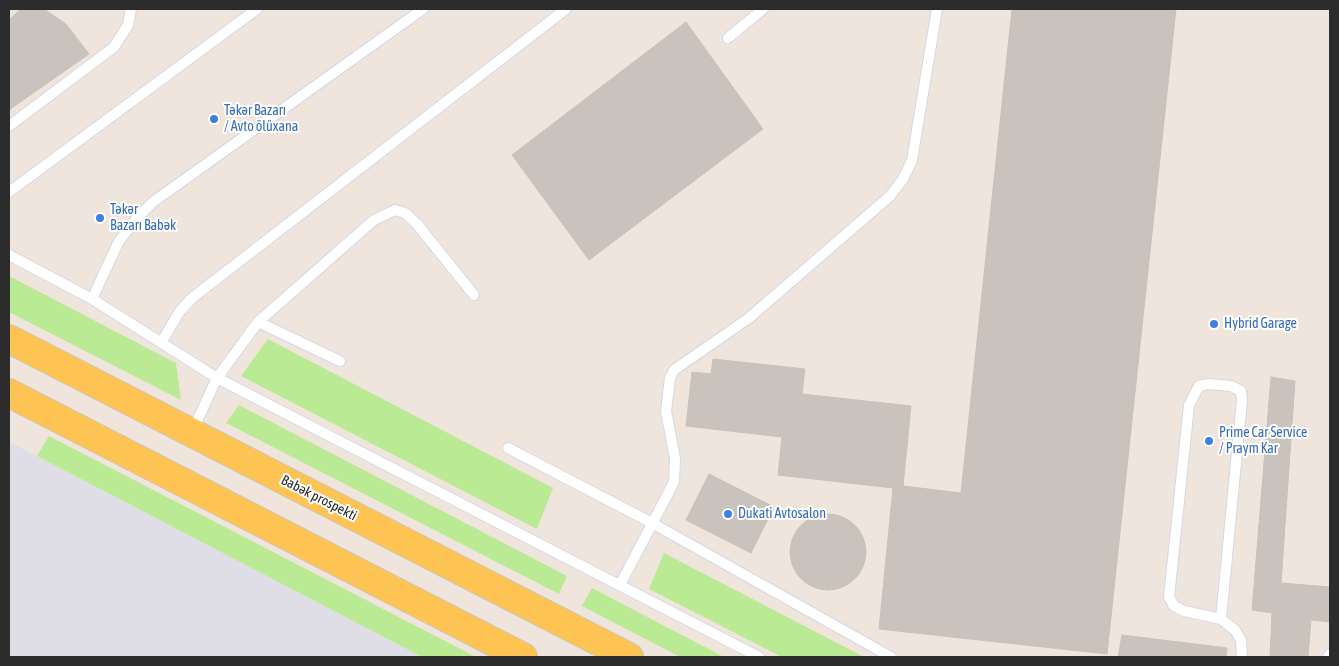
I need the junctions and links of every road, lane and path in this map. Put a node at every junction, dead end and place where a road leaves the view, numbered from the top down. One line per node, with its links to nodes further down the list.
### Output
1 (131, 9): 8 (lane)
2 (257, 9): 9 (lane)
3 (423, 9): 12 (lane)
4 (566, 9): 15 (lane)
5 (763, 9): 7 (lane)
6 (936, 9): 21 (lane)
7 (728, 38)
8 (9, 126)
9 (9, 192)
10 (9, 255): 12 (lane)
11 (474, 295): 13 (lane)
12 (92, 299): 15 (lane)
13 (258, 322): 16 (lane); 17 (lane)
14 (9, 338): 19 (main road, Babək prospekti)
15 (162, 341): 17 (lane)
16 (340, 361)
17 (217, 378): 19 (lane); 23 (lane)
18 (9, 393): 22 (main road)
19 (192, 433): 24 (main road, Babək prospekti)
20 (508, 448): 21 (lane)
21 (652, 523): 23 (lane); 32 (lane)
22 (335, 562): 27 (main road); 28 (main road)
23 (620, 585): 31 (lane)
24 (505, 594): 29 (main road); 30 (main road, Babək prospekti)
25 (1221, 618): 25 (lane); 33 (lane)
26 (1330, 654): 34 (lane)
27 (523, 657)
28 (545, 657)
29 (611, 657)
30 (629, 657)
31 (759, 657)
32 (891, 657)
33 (1242, 657)
34 (1328, 657)

